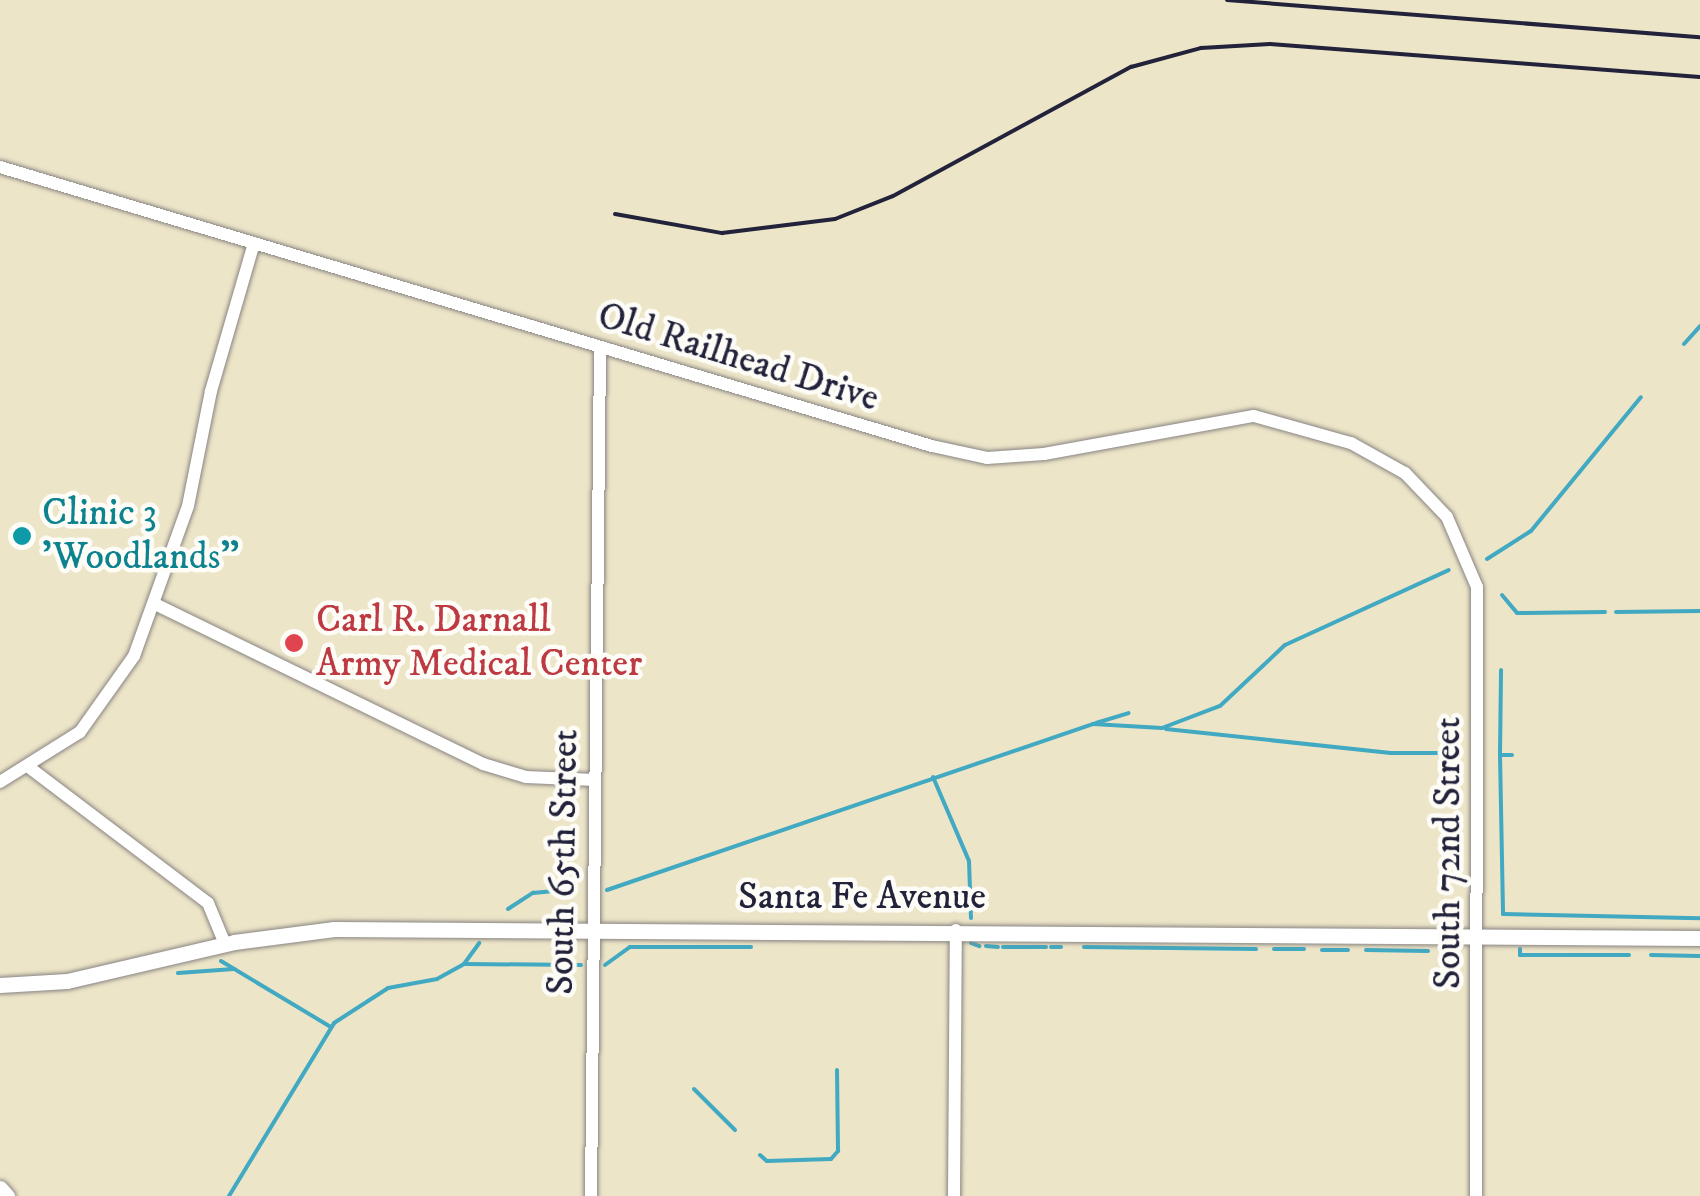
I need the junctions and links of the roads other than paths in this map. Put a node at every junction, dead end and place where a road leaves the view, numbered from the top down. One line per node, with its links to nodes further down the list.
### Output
1 (0, 167): 2 (street, Old Railhead Drive)
2 (254, 243): 3 (street, Old Railhead Drive); 5 (street)
3 (600, 348): 4 (street, Old Railhead Drive); 7 (street, South 65th Street)
4 (1447, 517): 11 (street, South 72nd Street)
5 (154, 604): 6 (street); 7 (street)
6 (30, 768): 8 (street); 13 (street)
7 (595, 780): 9 (street, South 65th Street)
8 (0, 782)
9 (594, 928): 10 (street, Santa Fe Avenue); 13 (street, Santa Fe Avenue); 19 (street, South 65th Street)
10 (956, 930): 11 (street, Santa Fe Avenue); 20 (street)
11 (1480, 935): 12 (street, Santa Fe Avenue); 21 (street, South 72nd Street)
12 (1700, 938)
13 (225, 944): 15 (street, Santa Fe Avenue)
14 (0, 985): 15 (street)
15 (29, 985): 16 (street)
16 (0, 998)
17 (0, 1188): 18 (street)
18 (7, 1196)
19 (591, 1196)
20 (954, 1196)
21 (1476, 1196)

